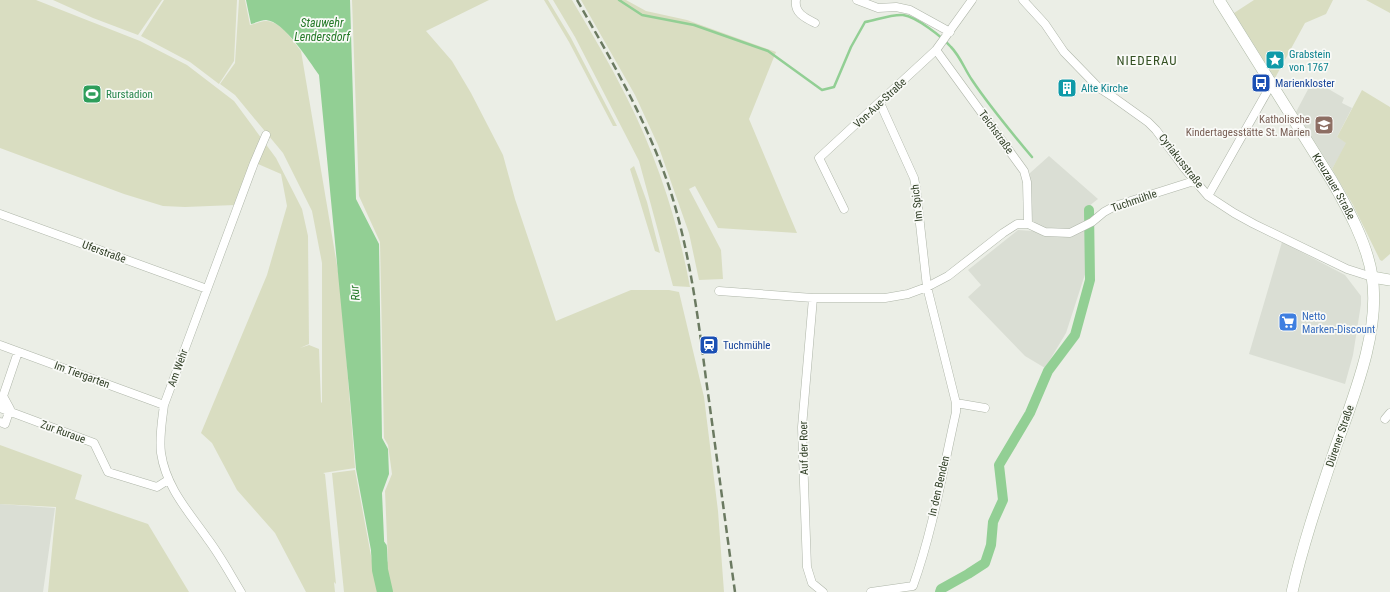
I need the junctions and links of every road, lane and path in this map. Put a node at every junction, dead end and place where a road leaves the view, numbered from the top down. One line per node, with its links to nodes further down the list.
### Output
1 (796, 0): 6 (street)
2 (858, 0): 7 (street)
3 (972, 0): 7 (street, Von-Aue-Straße)
4 (1023, 0): 12 (street, Cyriakusstraße)
5 (1219, 0): 9 (main road, Kreuzauer Straße)
6 (815, 24)
7 (948, 34): 8 (street, Von-Aue-Straße)
8 (938, 47): 10 (street, Von-Aue-Straße); 16 (street, Teichstraße)
9 (1272, 83): 13 (street); 17 (main road, Kreuzauer Straße)
10 (880, 103): 14 (street, Von-Aue-Straße); 19 (street, Im Spich)
11 (266, 135): 20 (street, Am Wehr)
12 (1194, 181): 13 (street, Cyriakusstraße); 16 (street, Tuchmühle)
13 (1208, 196): 17 (street, Cyriakusstraße)
14 (844, 209)
15 (0, 214): 20 (street, Uferstraße)
16 (1028, 224): 19 (street)
17 (1372, 277): 18 (main road); 36 (main road, Dürener Straße)
18 (1390, 280)
19 (927, 287): 22 (street); 26 (street, In den Benden)
20 (207, 289): 27 (street, Am Wehr)
21 (719, 291): 22 (street)
22 (813, 298): 34 (street, Auf der Roer)
23 (0, 345): 24 (street, Im Tiergarten)
24 (18, 352): 25 (street); 27 (street, Im Tiergarten)
25 (1, 400): 30 (street)
26 (956, 403): 29 (street); 35 (street, In den Benden)
27 (164, 405): 32 (street, Am Wehr)
28 (0, 408): 30 (street, Zur Ruraue)
29 (986, 408)
30 (9, 412): 31 (street); 32 (street, Zur Ruraue)
31 (0, 422)
32 (168, 480): 33 (street, Am Wehr)
33 (241, 592)
34 (823, 592)
35 (871, 592)
36 (1292, 592)

